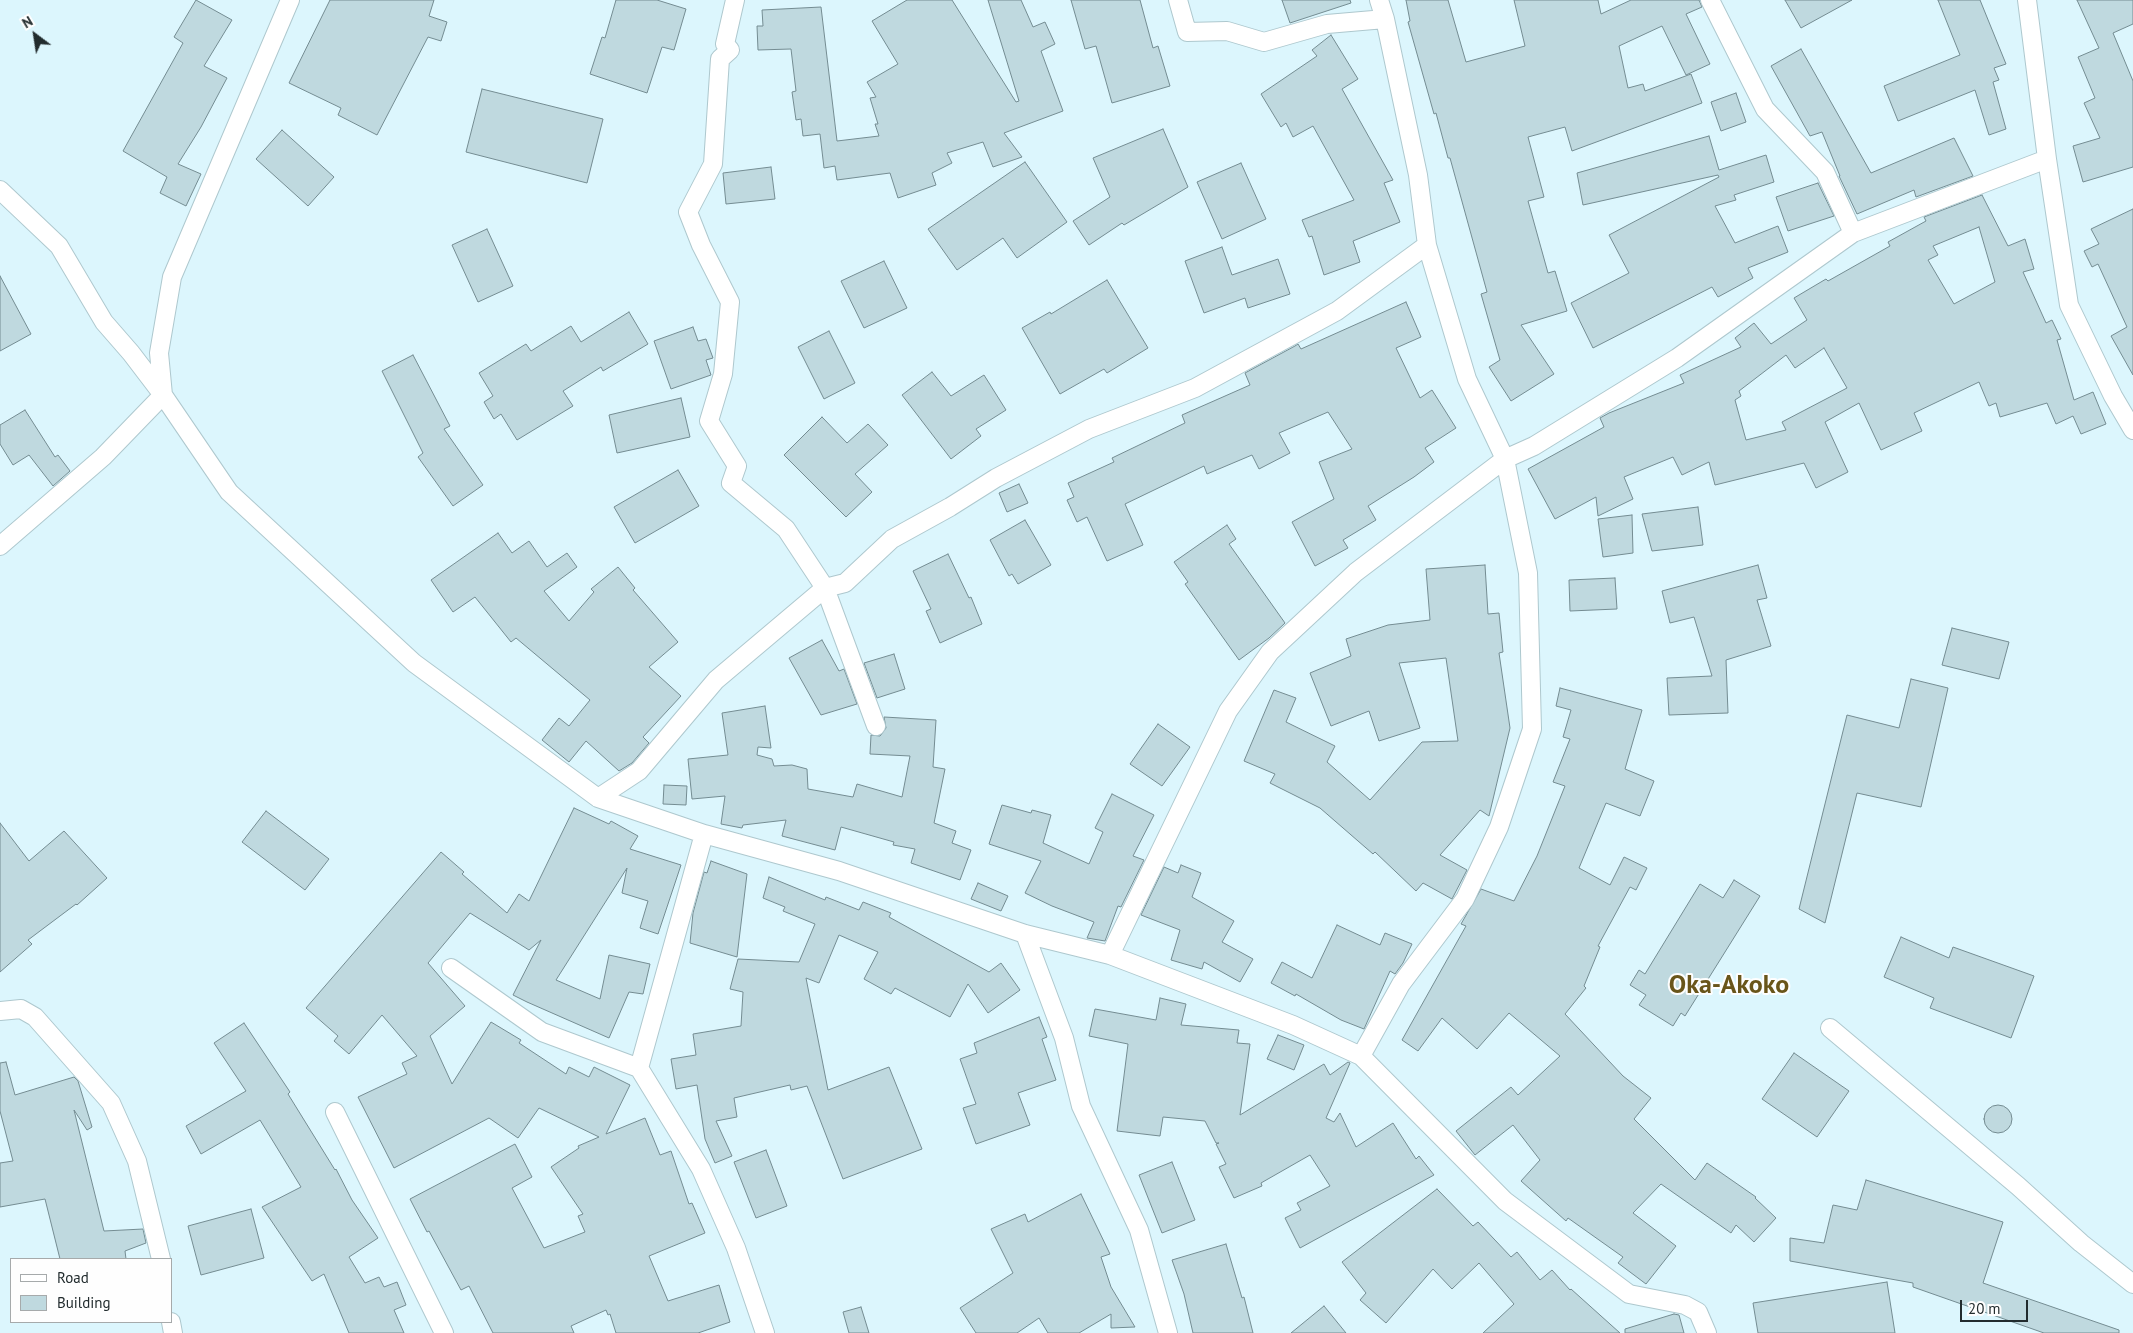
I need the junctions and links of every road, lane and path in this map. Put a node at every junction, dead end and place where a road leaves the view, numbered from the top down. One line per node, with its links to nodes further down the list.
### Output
1 (290, 0): 12 (street)
2 (735, 0): 16 (street)
3 (1178, 0): 7 (street)
4 (1379, 0): 7 (street)
5 (1710, 0): 10 (street)
6 (2027, 0): 8 (street)
7 (1385, 18): 11 (street)
8 (2047, 159): 10 (street); 13 (street)
9 (0, 190): 12 (street)
10 (1853, 233): 14 (street)
11 (1427, 245): 14 (street); 16 (street)
12 (163, 395): 15 (street); 18 (street)
13 (2133, 430)
14 (1505, 459): 21 (street); 25 (street)
15 (0, 546)
16 (825, 588): 17 (street); 18 (street)
17 (876, 726)
18 (598, 798): 19 (street)
19 (704, 834): 20 (street); 26 (street)
20 (1025, 934): 21 (street); 32 (street)
21 (1110, 955): 25 (street)
22 (451, 968): 26 (street)
23 (0, 1011): 28 (street)
24 (1830, 1028): 29 (street)
25 (1361, 1056): 33 (street)
26 (639, 1068): 31 (street)
27 (335, 1112): 30 (street)
28 (161, 1258)
29 (2133, 1284)
30 (444, 1333)
31 (765, 1333)
32 (1168, 1333)
33 (1707, 1333)

